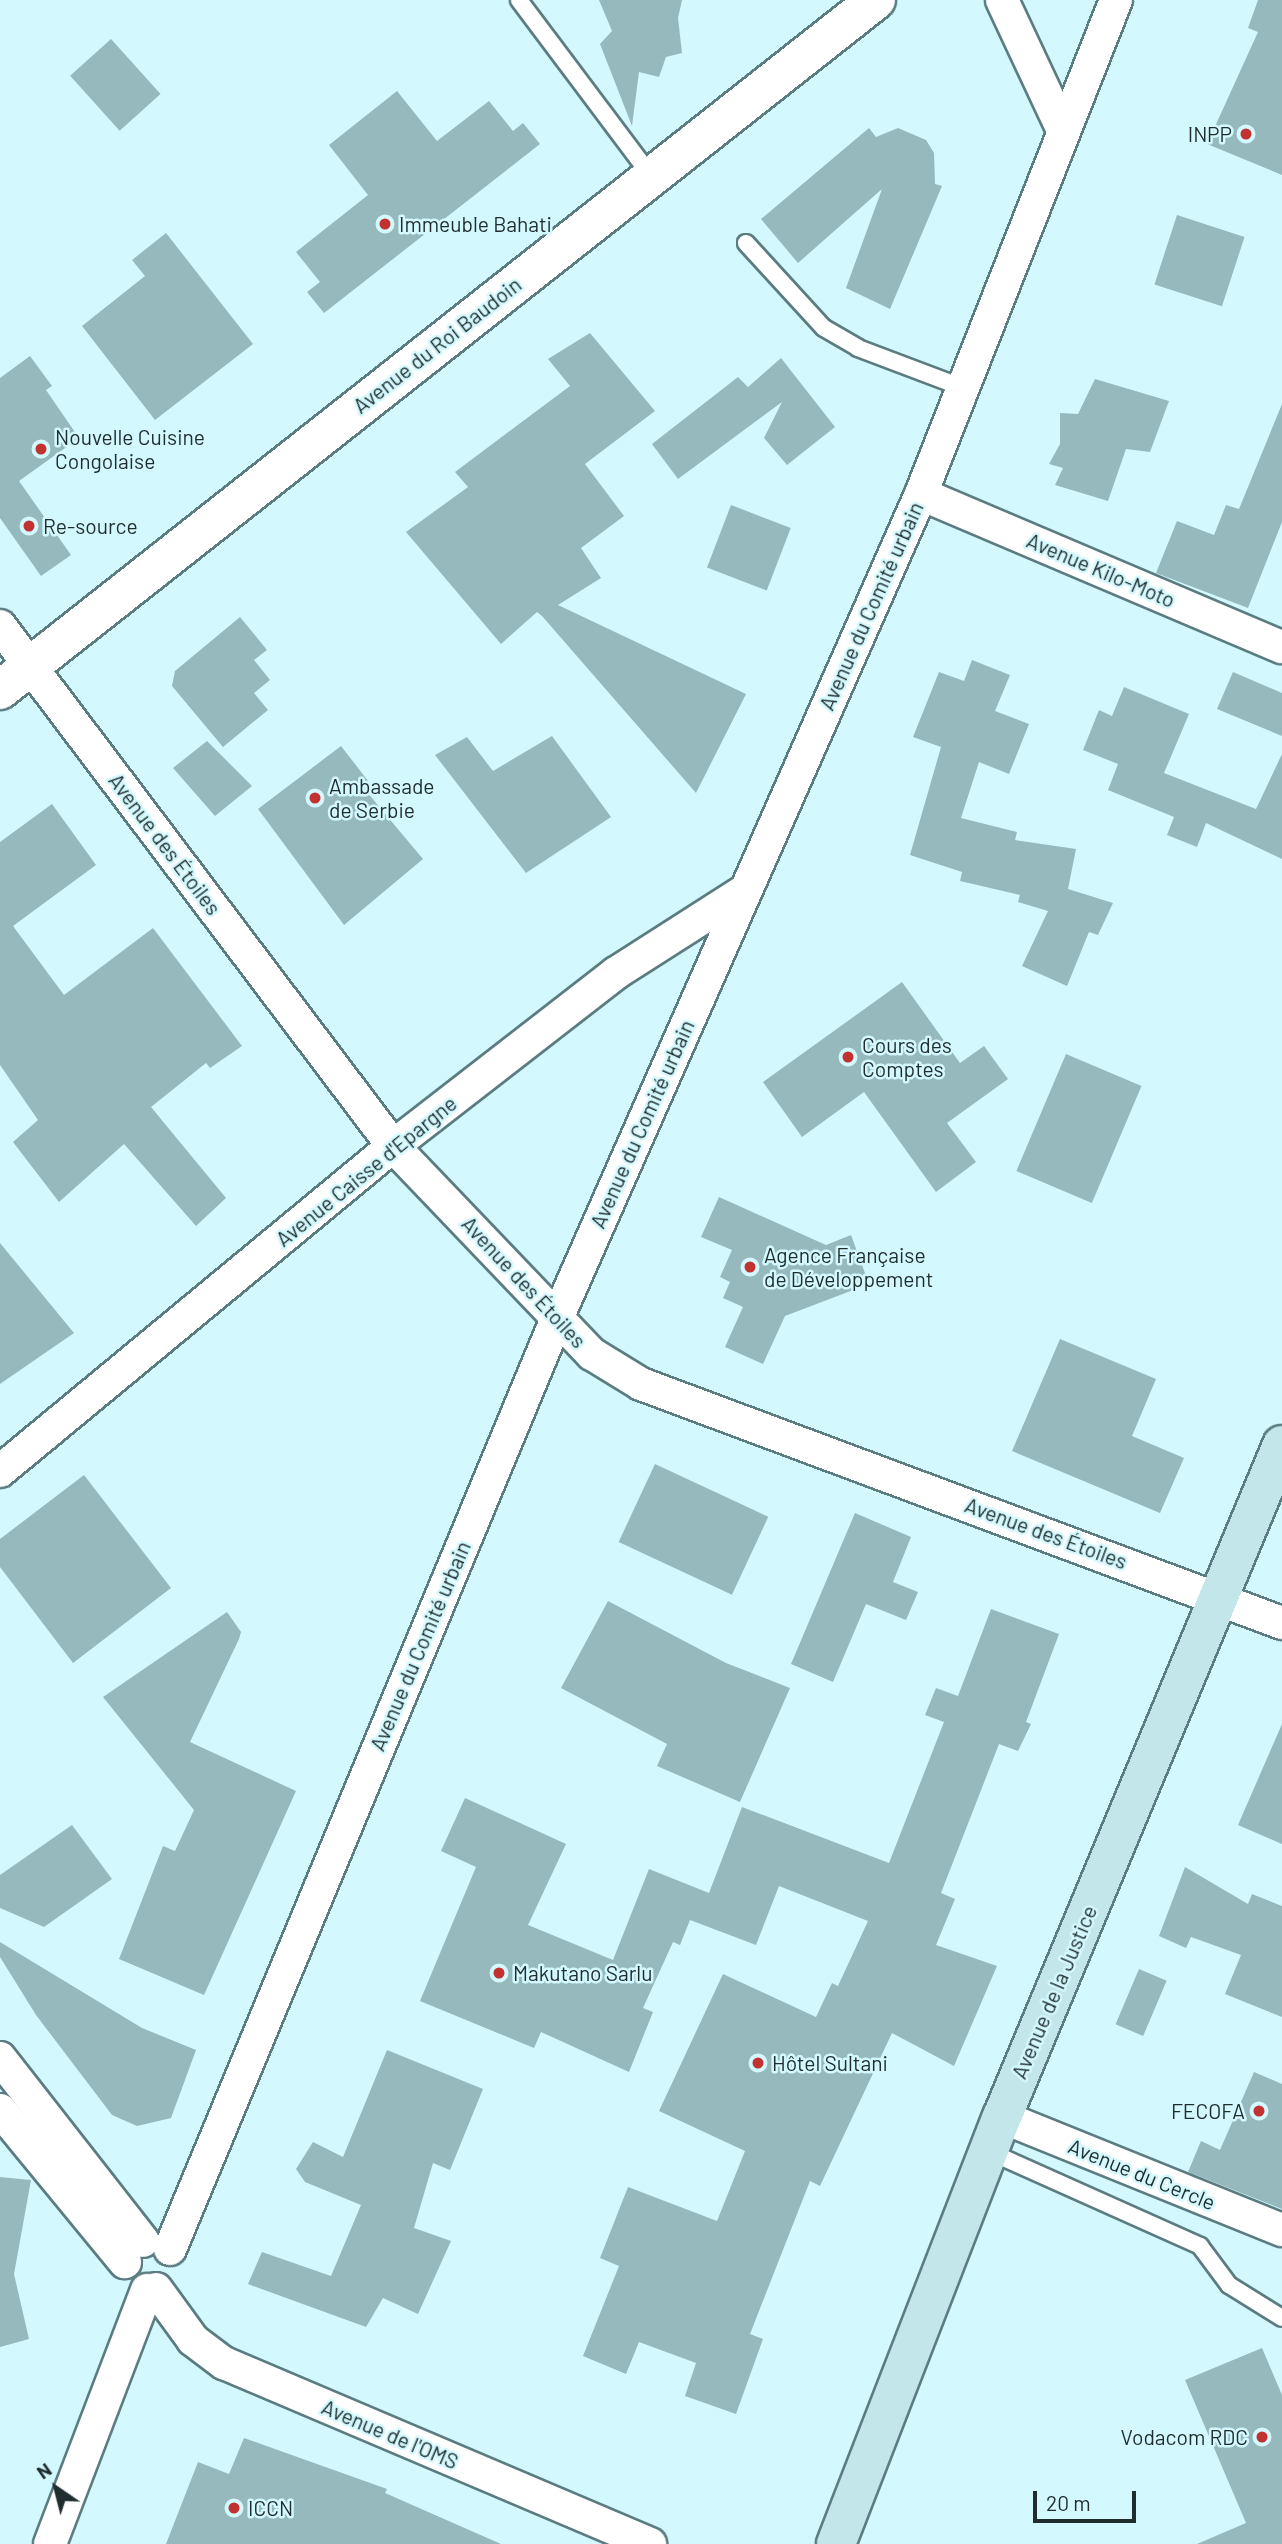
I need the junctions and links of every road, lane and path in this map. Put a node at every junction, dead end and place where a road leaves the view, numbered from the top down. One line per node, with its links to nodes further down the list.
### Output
1 (519, 0): 6 (lane)
2 (876, 0): 6 (street, Avenue du Roi Baudoin)
3 (1002, 0): 5 (street)
4 (1116, 0): 5 (street, Avenue du Comité urbain)
5 (1062, 128): 8 (street, Avenue du Comité urbain)
6 (651, 176): 12 (street, Avenue du Roi Baudoin)
7 (746, 243): 8 (lane)
8 (961, 387): 9 (street, Avenue du Comité urbain)
9 (920, 494): 11 (street, Avenue Kilo-Moto); 14 (street, Avenue du Comité urbain)
10 (0, 626): 12 (street, Avenue des Étoiles)
11 (1282, 647)
12 (30, 665): 13 (street, Avenue du Roi Baudoin); 15 (street, Avenue des Étoiles)
13 (0, 690)
14 (746, 890): 15 (street, Avenue Caisse d'Epargne); 16 (street, Avenue du Comité urbain)
15 (393, 1146): 16 (street, Avenue des Étoiles); 18 (street, Avenue Caisse d'Epargne)
16 (558, 1316): 19 (street, Avenue des Étoiles); 25 (street, Avenue du Comité urbain)
17 (1282, 1445): 19 (main road, Avenue de la Justice)
18 (0, 1471)
19 (1218, 1597): 20 (street, Avenue des Étoiles); 23 (main road, Avenue de la Justice)
20 (1282, 1623)
21 (0, 2058): 25 (street)
22 (0, 2110): 25 (street)
23 (995, 2134): 24 (street, Avenue du Cercle); 27 (lane); 30 (main road, Avenue de la Justice)
24 (1282, 2230)
25 (146, 2251): 26 (street, Avenue de l'OMS); 26 (street, Avenue du Comité urbain)
26 (151, 2289): 28 (street); 29 (street, Avenue de l'OMS)
27 (1282, 2318)
28 (50, 2544)
29 (650, 2544)
30 (836, 2544)

